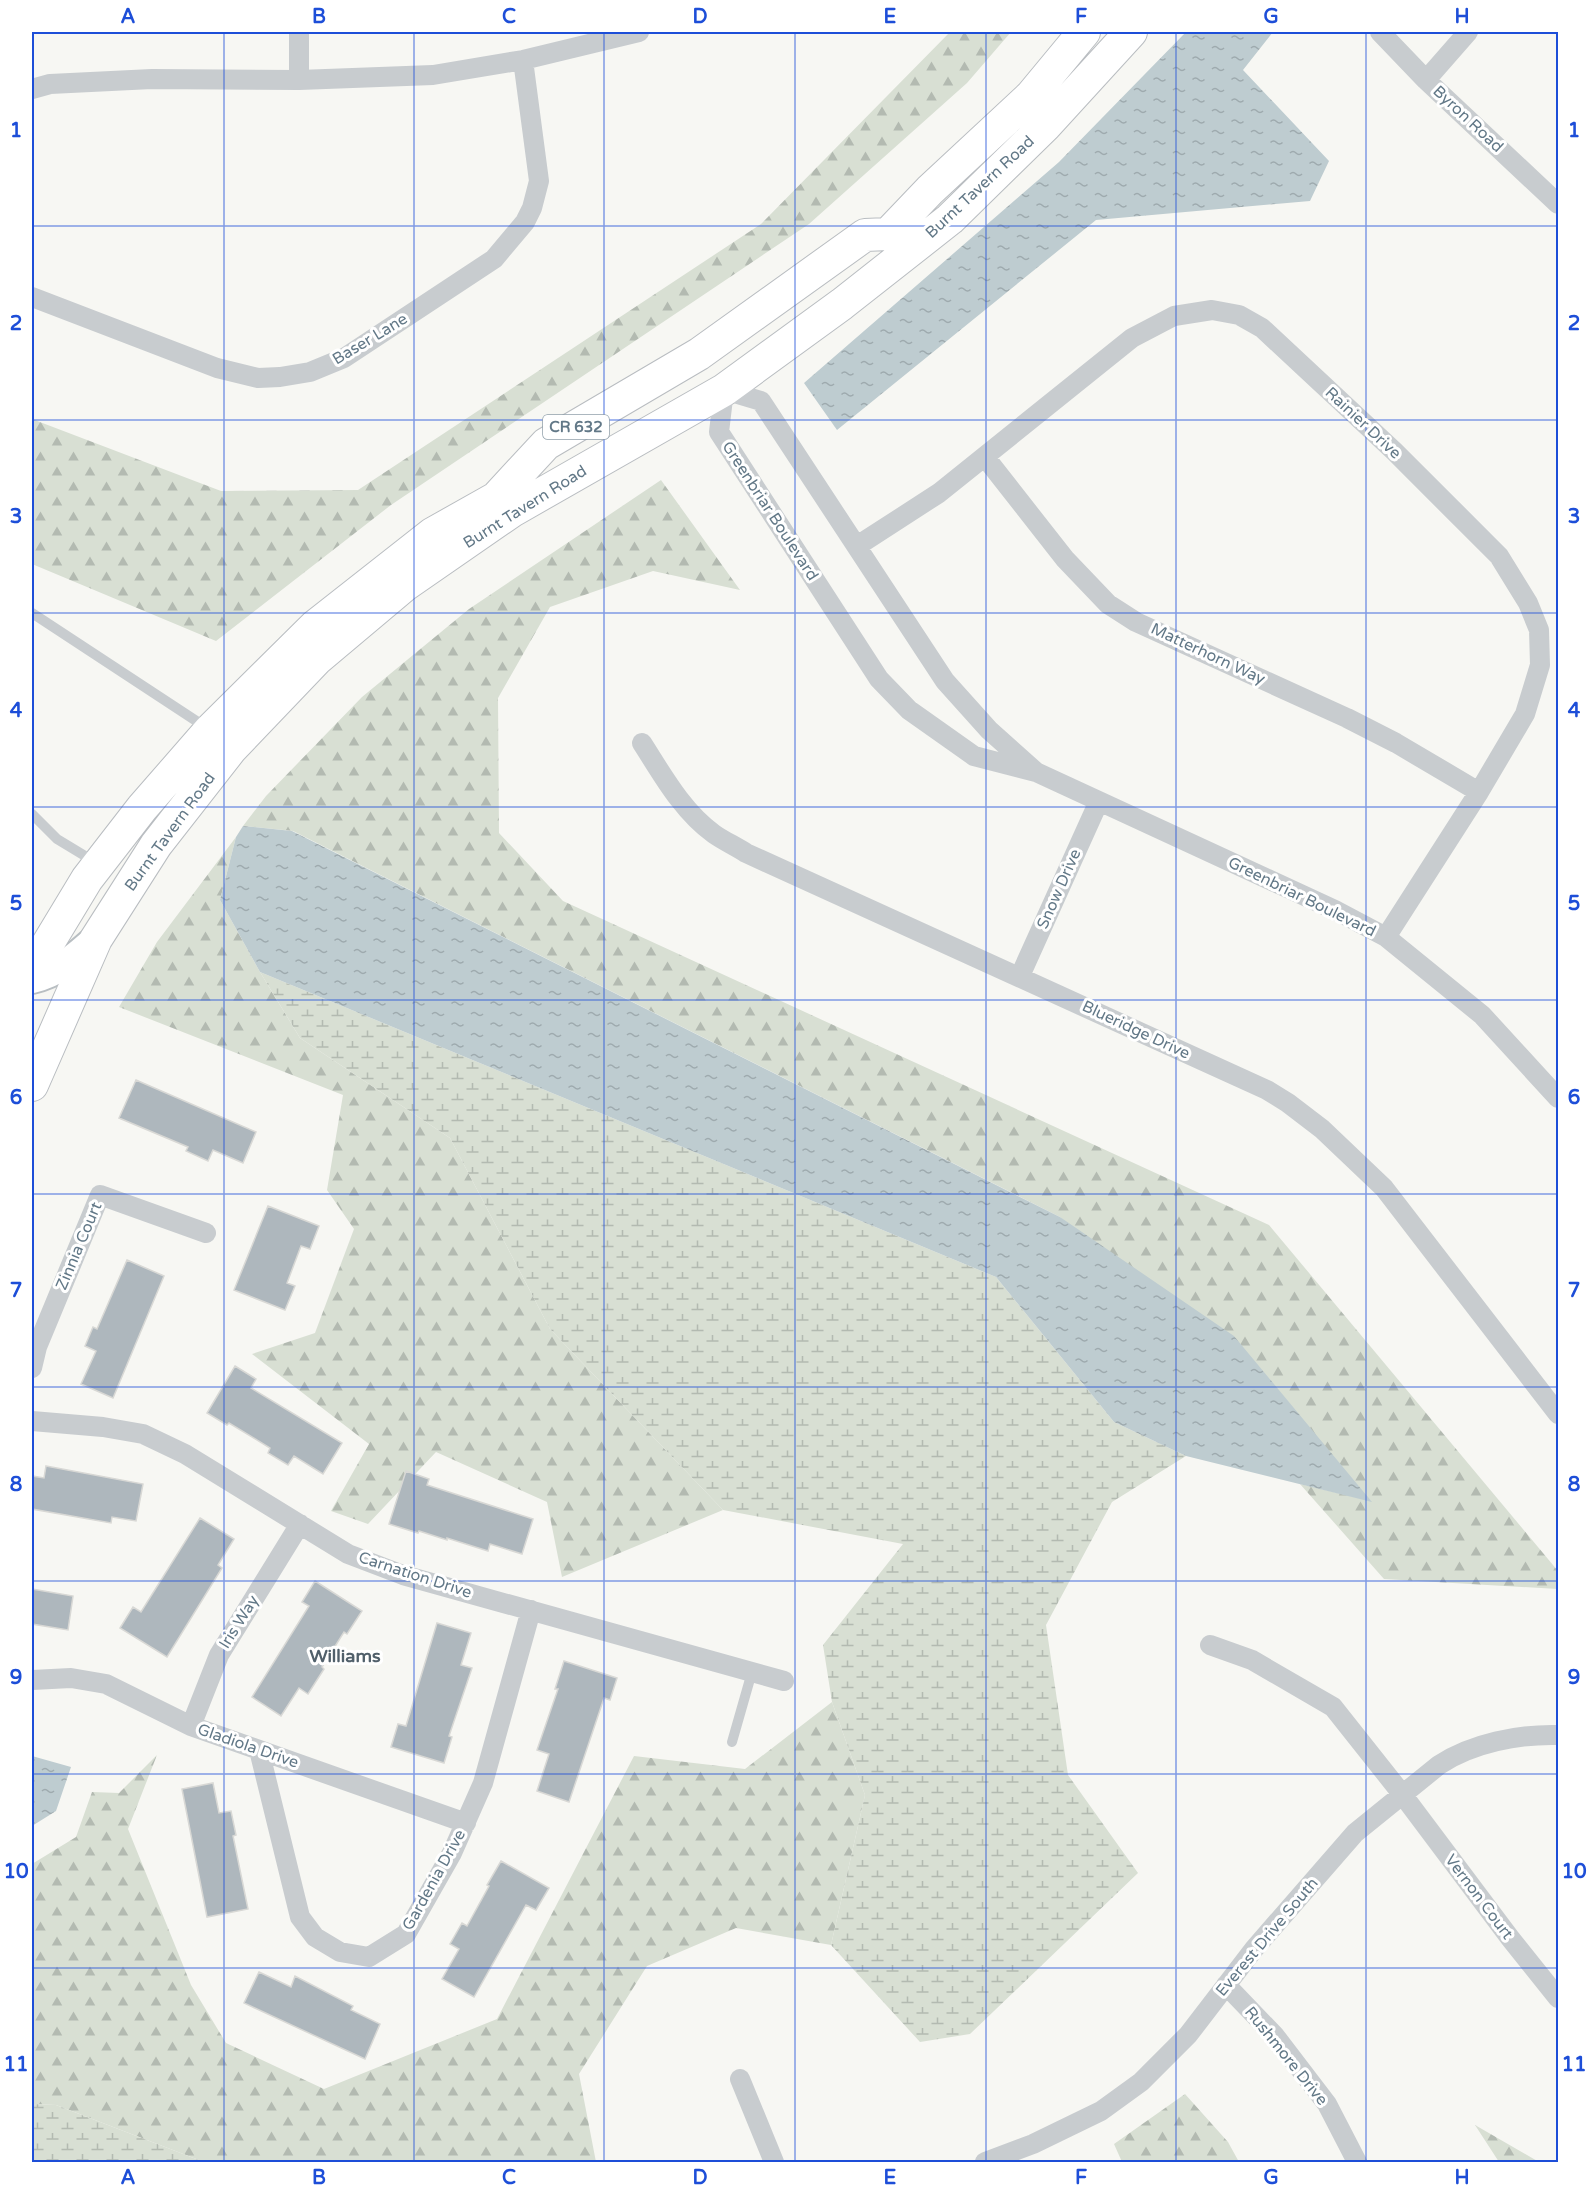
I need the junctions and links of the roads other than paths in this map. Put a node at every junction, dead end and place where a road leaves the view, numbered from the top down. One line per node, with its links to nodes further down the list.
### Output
1 (299, 32): 8 (street)
2 (639, 32): 7 (street)
3 (1084, 32): 12 (main road, Burnt Tavern Road)
4 (1131, 32): 14 (main road, Burnt Tavern Road / CR 632)
5 (1380, 32): 9 (street, Byron Road)
6 (1468, 32): 9 (street)
7 (523, 60): 8 (street); 13 (street, Baser Lane)
8 (299, 80): 10 (street)
9 (1426, 80): 11 (street, Byron Road)
10 (32, 89)
11 (1558, 204)
12 (888, 234): 14 (main road); 16 (main road, Burnt Tavern Road / CR 632)
13 (32, 297)
14 (724, 390): 16 (main road); 17 (street, Greenbriar Boulevard); 21 (street, Greenbriar Boulevard); 27 (main road, Burnt Tavern Road / CR 632)
15 (985, 457): 17 (street, Rainier Drive); 22 (street, Matterhorn Way); 22 (street, Rainier Drive)
16 (496, 498): 19 (main road, Burnt Tavern Road / CR 632)
17 (857, 546): 21 (street, Greenbriar Boulevard)
18 (32, 613): 19 (lane)
19 (210, 730): 25 (main road, Burnt Tavern Road / CR 632)
20 (642, 743): 29 (street, Blueridge Drive)
21 (1036, 772): 23 (street, Greenbriar Boulevard)
22 (1479, 792): 26 (street, Rainier Drive)
23 (1099, 801): 26 (street, Greenbriar Boulevard); 29 (street, Snow Drive)
24 (32, 813): 25 (lane)
25 (98, 864): 28 (main road, Burnt Tavern Road / CR 632)
26 (1386, 937): 32 (street, Greenbriar Boulevard)
27 (96, 939): 30 (street); 31 (main road, Burnt Tavern Road / CR 632)
28 (32, 970)
29 (1020, 976): 35 (street, Blueridge Drive)
30 (32, 979)
31 (32, 1085)
32 (1555, 1086)
33 (206, 1233): 34 (street, Zinnia Court)
34 (32, 1368)
35 (1558, 1414)
36 (32, 1422): 37 (street, Carnation Drive)
37 (300, 1524): 38 (street, Carnation Drive); 43 (street, Iris Way)
38 (531, 1610): 40 (street, Carnation Drive); 48 (street, Gardenia Drive)
39 (1210, 1645): 47 (street, Vernon Court)
40 (752, 1672): 42 (street, Carnation Drive); 45 (lane)
41 (32, 1680): 43 (street, Gladiola Drive)
42 (784, 1681)
43 (191, 1726): 46 (street, Gladiola Drive)
44 (1558, 1735): 47 (street, Everest Drive South)
45 (732, 1742)
46 (259, 1750): 48 (street, Gladiola Drive); 48 (street, Gardenia Drive)
47 (1402, 1794): 49 (street, Everest Drive South); 50 (street, Vernon Court)
48 (466, 1823)
49 (1226, 1985): 53 (street, Everest Drive South); 54 (street, Rushmore Drive)
50 (1558, 1998)
51 (740, 2079): 52 (street)
52 (774, 2163)
53 (985, 2163)
54 (1357, 2163)

